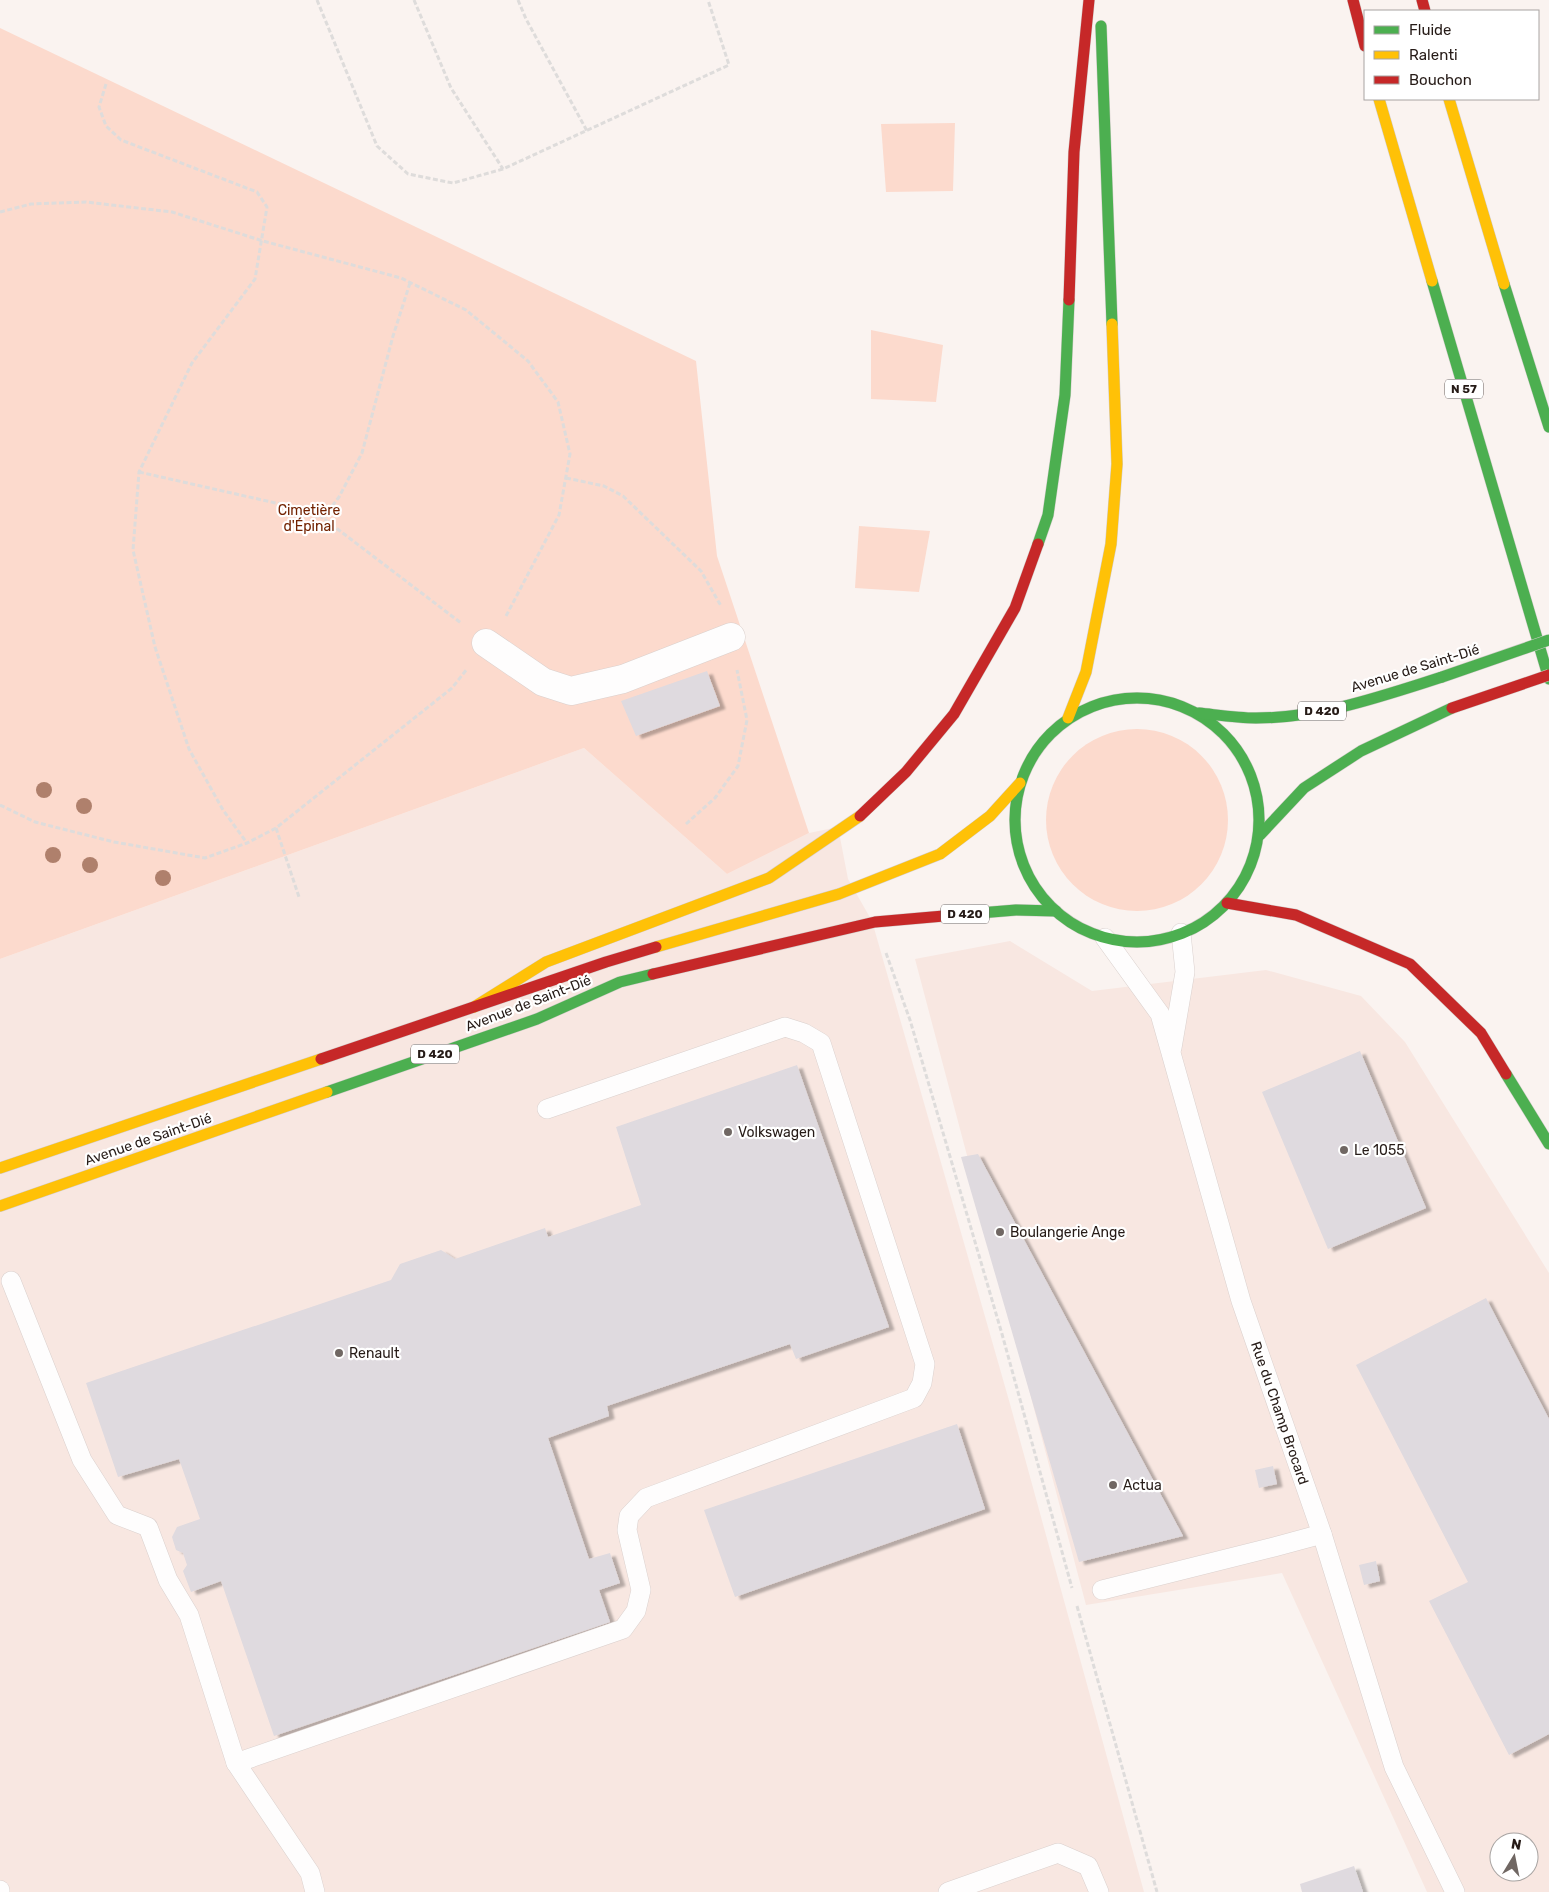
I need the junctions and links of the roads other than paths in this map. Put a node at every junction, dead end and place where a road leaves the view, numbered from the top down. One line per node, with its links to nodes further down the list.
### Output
1 (1089, 0): 21 (main road)
2 (1353, 0): 4 (main road)
3 (1100, 10): 14 (main road)
4 (1364, 42)
5 (1379, 100): 12 (main road, N 57)
6 (1449, 100): 7 (main road)
7 (1549, 427)
8 (731, 637): 10 (street)
9 (1549, 640): 13 (main road, Avenue de Saint-Dié / D 420, bridge)
10 (486, 642)
11 (1549, 675): 16 (main road, bridge)
12 (1549, 679)
13 (1199, 713): 14 (main road); 16 (main road)
14 (1068, 718): 15 (main road)
15 (1020, 783): 18 (main road); 21 (main road, Avenue de Saint-Dié / D 420)
16 (1260, 835): 17 (main road)
17 (1228, 903): 19 (main road); 24 (main road)
18 (1056, 911): 20 (main road); 26 (main road, Avenue de Saint-Dié / D 420)
19 (1181, 933): 20 (main road); 22 (lane)
20 (1106, 938): 22 (lane, Rue du Champ Brocard)
21 (474, 1006): 25 (main road, Avenue de Saint-Dié / D 420)
22 (1170, 1054): 28 (lane, Rue du Champ Brocard)
23 (547, 1109): 30 (lane)
24 (1549, 1144)
25 (0, 1168)
26 (0, 1206)
27 (11, 1280): 30 (lane)
28 (1322, 1534): 29 (lane); 34 (lane, Rue du Champ Brocard)
29 (1102, 1590)
30 (236, 1763): 31 (lane)
31 (316, 1892)
32 (948, 1892): 33 (lane)
33 (1099, 1892)
34 (1454, 1892)

